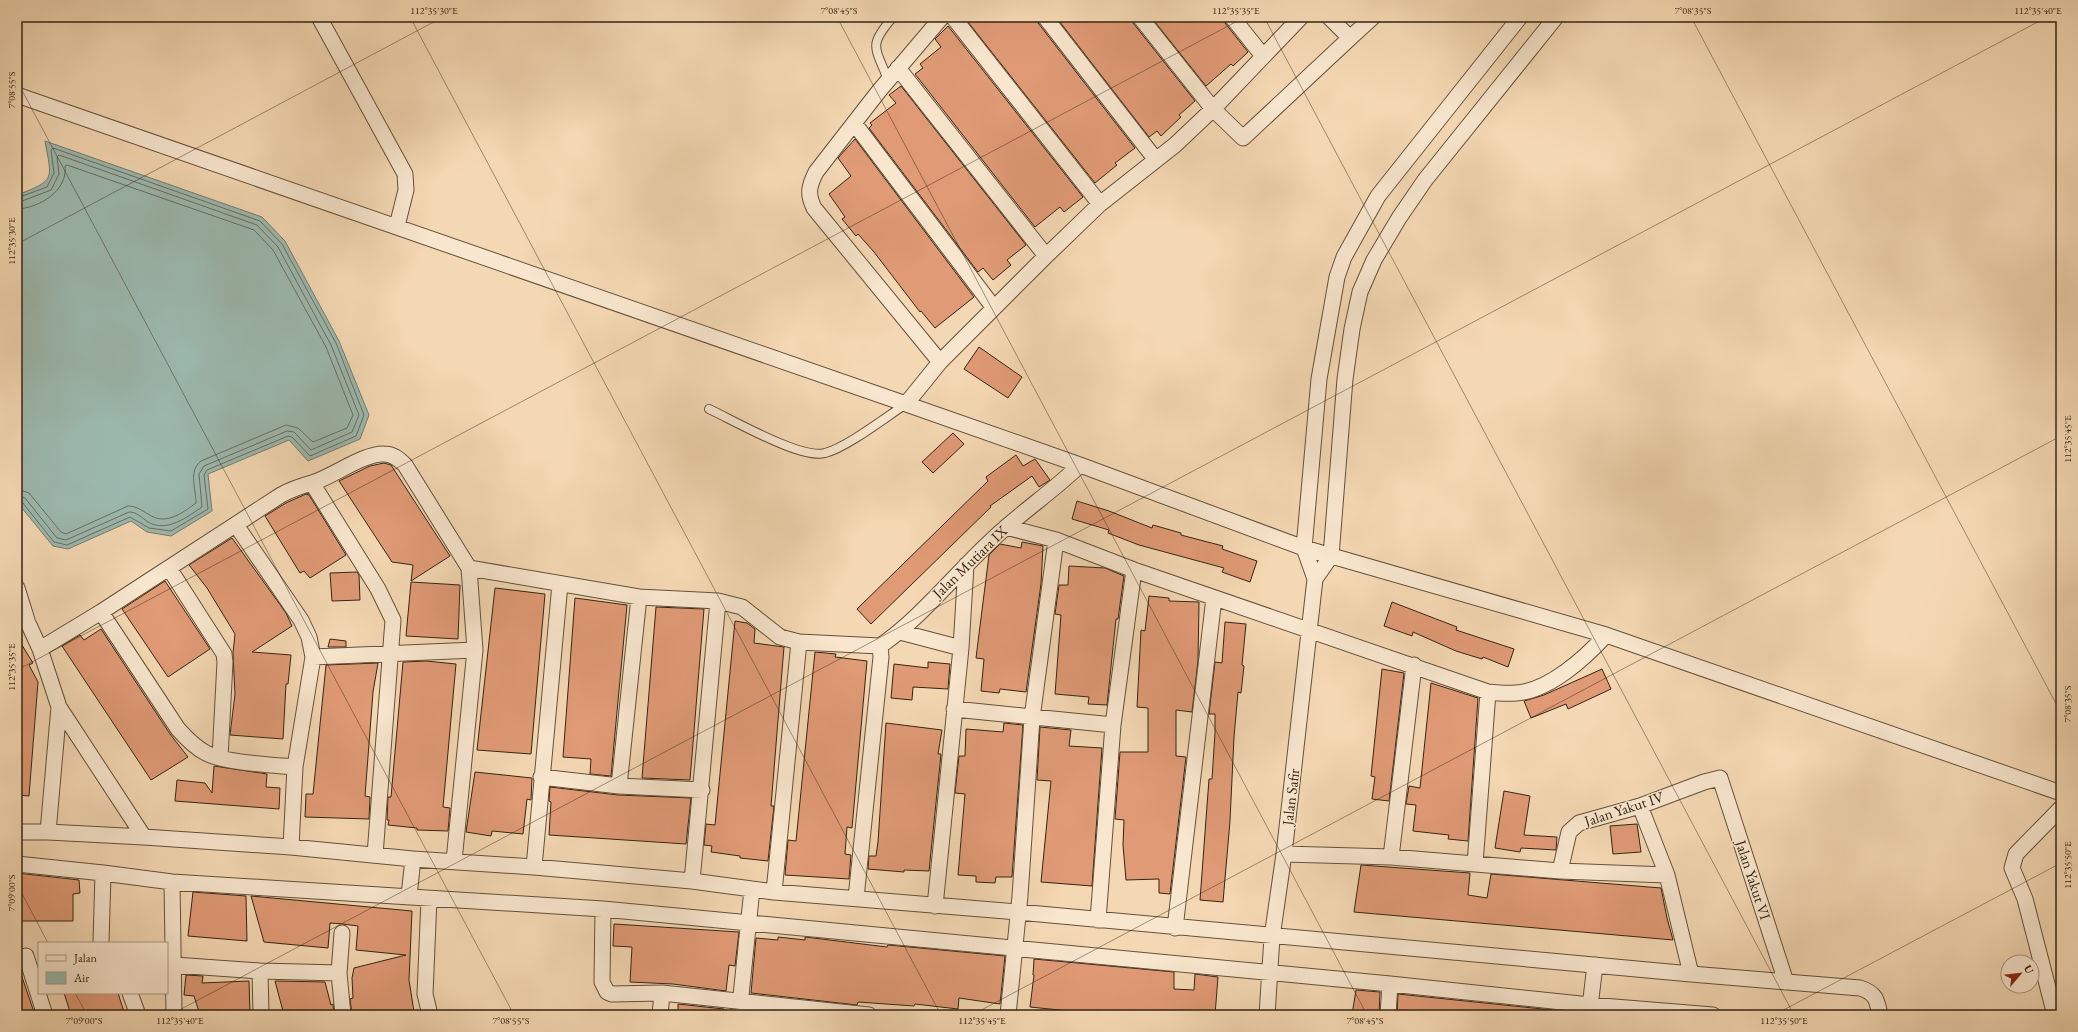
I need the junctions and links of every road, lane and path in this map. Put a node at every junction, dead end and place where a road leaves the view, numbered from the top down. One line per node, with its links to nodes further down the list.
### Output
1 (319, 17): 22 (street)
2 (893, 17): 16 (lane)
3 (942, 17): 15 (street)
4 (953, 17): 21 (street)
5 (1045, 17): 20 (street)
6 (1140, 17): 18 (street)
7 (1232, 17): 14 (street)
8 (1301, 17): 14 (street)
9 (1329, 17): 13 (street)
10 (1373, 17): 13 (street)
11 (1520, 17): 33 (street)
12 (1556, 17): 34 (street)
13 (1350, 38): 18 (street)
14 (1263, 56): 18 (street)
15 (898, 68): 16 (street); 23 (street)
16 (888, 80): 19 (street)
17 (17, 95): 22 (street)
18 (1213, 108): 20 (street)
19 (854, 123): 24 (street); 25 (street)
20 (1156, 160): 21 (street)
21 (1100, 204): 23 (street)
22 (397, 226): 26 (street)
23 (1046, 256): 24 (street)
24 (994, 308): 25 (street)
25 (940, 362): 26 (street)
26 (906, 404): 27 (lane); 28 (street)
27 (709, 409)
28 (1080, 465): 31 (street, Jalan Mutiara IX); 33 (street)
29 (312, 483): 30 (street); 37 (street); 56 (street)
30 (236, 525): 36 (street); 57 (street)
31 (1006, 527): 32 (street); 35 (street, Jalan Mutiara IX)
32 (1056, 540): 38 (street); 62 (street)
33 (1304, 548): 34 (street); 39 (street)
34 (1331, 556): 39 (street); 50 (street)
35 (966, 565): 49 (street, Jalan Mutiara IX); 53 (street)
36 (169, 568): 46 (street); 64 (street)
37 (469, 568): 40 (street); 55 (street)
38 (1134, 570): 43 (street); 63 (street)
39 (1315, 579): 48 (street, Jalan Safir)
40 (560, 584): 42 (street); 66 (street)
41 (17, 588): 47 (street)
42 (639, 597): 44 (street); 68 (street)
43 (1214, 598): 48 (street); 100 (street)
44 (718, 601): 51 (street); 69 (street)
45 (17, 611): 47 (street)
46 (101, 612): 54 (street); 64 (street)
47 (29, 625): 54 (street)
48 (1310, 630): 58 (street); 77 (street, Jalan Safir)
49 (900, 632): 52 (street, Jalan Mutiara IX); 53 (street)
50 (1606, 635): 59 (street); 70 (street)
51 (799, 642): 52 (street); 91 (street)
52 (880, 646): 93 (street)
53 (961, 648): 61 (street)
54 (40, 649): 60 (street)
55 (475, 650): 56 (street); 81 (street)
56 (390, 655): 57 (street); 78 (street)
57 (313, 657): 65 (street)
58 (1414, 665): 59 (street); 79 (street)
59 (1488, 692): 83 (street)
60 (60, 707): 74 (street); 75 (street)
61 (954, 709): 62 (street); 95 (street)
62 (1032, 718): 63 (street); 97 (street)
63 (1114, 725): 98 (street)
64 (220, 758): 65 (street)
65 (295, 767): 76 (street)
66 (541, 777): 68 (street); 84 (street)
67 (1720, 778): 71 (street, Jalan Yakut IV); 112 (street, Jalan Yakut VI)
68 (620, 786): 69 (street)
69 (702, 790): 88 (street)
70 (2061, 793)
71 (1640, 806): 85 (street, Jalan Yakut IV); 87 (street)
72 (2061, 808): 133 (street)
73 (17, 832): 74 (street)
74 (48, 832): 75 (street)
75 (144, 837): 76 (street)
76 (291, 847): 78 (street)
77 (1284, 854): 79 (street); 102 (street, Jalan Safir)
78 (375, 855): 80 (street)
79 (1391, 857): 83 (street)
80 (413, 859): 81 (street); 92 (street)
81 (454, 861): 84 (street)
82 (17, 864): 86 (street)
83 (1475, 864): 85 (street)
84 (534, 866): 88 (street)
85 (1560, 871): 87 (street)
86 (102, 873): 89 (street); 103 (street)
87 (1667, 875): 111 (street)
88 (692, 881): 90 (street)
89 (172, 882): 92 (street); 106 (street)
90 (752, 889): 91 (street); 99 (street)
91 (774, 892): 93 (street)
92 (408, 896): 94 (street)
93 (856, 898): 95 (street)
94 (429, 899): 96 (street); 125 (street)
95 (935, 906): 97 (street)
96 (603, 909): 99 (street); 115 (street)
97 (1018, 912): 98 (street); 104 (street)
98 (1098, 920): 100 (street)
99 (748, 923): 104 (street); 118 (street)
100 (1175, 928): 102 (street)
101 (342, 933): 109 (street)
102 (1272, 936): 107 (street); 110 (street, Jalan Safir)
103 (101, 942)
104 (1014, 949): 110 (street); 128 (street)
105 (27, 956): 114 (street)
106 (174, 965): 108 (street); 122 (street)
107 (1596, 965): 111 (street); 119 (street)
108 (260, 971): 109 (street); 123 (street)
109 (339, 973): 124 (street)
110 (1271, 974): 113 (street); 129 (street, Jalan Safir)
111 (1691, 974): 112 (street)
112 (1786, 982): 132 (street)
113 (1390, 984): 119 (street); 130 (street)
114 (38, 992)
115 (662, 993): 118 (street); 126 (street)
116 (39, 994): 120 (street)
117 (130, 994): 121 (street)
118 (739, 1008): 127 (street)
119 (1589, 1010): 131 (street)
120 (45, 1015)
121 (138, 1015)
122 (174, 1015)
123 (261, 1015)
124 (343, 1015)
125 (430, 1015)
126 (660, 1015)
127 (869, 1015)
128 (1008, 1015)
129 (1267, 1015)
130 (1388, 1015)
131 (1713, 1015)
132 (1880, 1015)
133 (2055, 1015)

